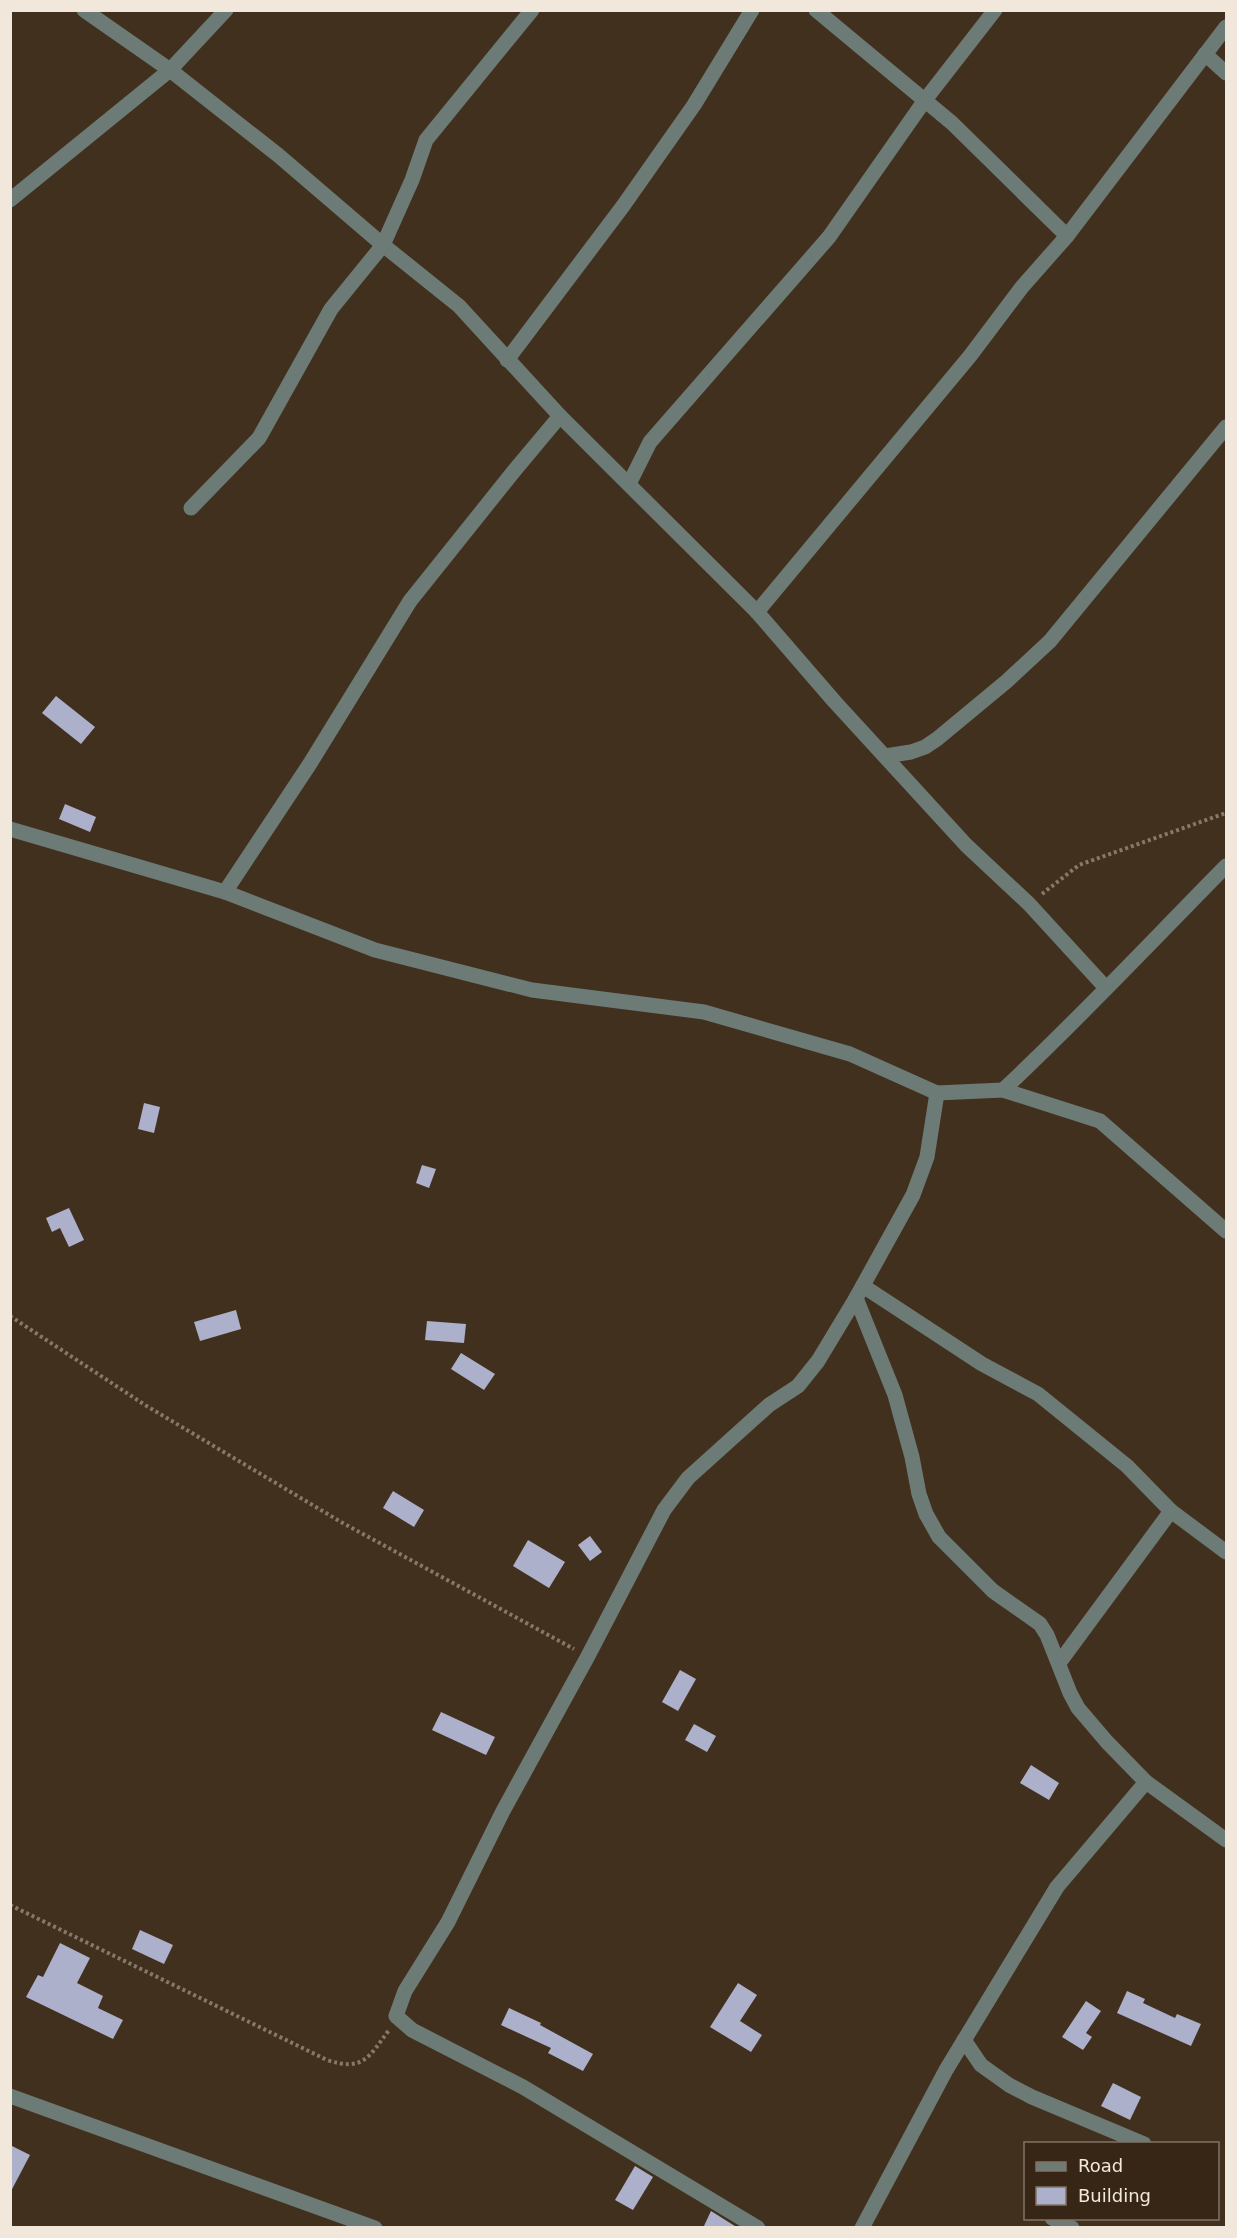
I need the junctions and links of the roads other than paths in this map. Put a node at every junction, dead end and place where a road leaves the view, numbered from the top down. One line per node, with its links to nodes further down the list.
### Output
1 (84, 10): 9 (street)
2 (226, 10): 9 (street)
3 (532, 10): 14 (street)
4 (752, 10): 15 (street)
5 (816, 10): 11 (street)
6 (994, 10): 11 (street)
7 (1227, 27): 8 (street)
8 (1205, 54): 10 (street); 13 (street)
9 (170, 70): 12 (street); 14 (street)
10 (1227, 73)
11 (925, 100): 13 (street); 18 (street)
12 (10, 200)
13 (1067, 236): 20 (street)
14 (383, 245): 15 (street); 19 (street)
15 (507, 360): 16 (street)
16 (560, 416): 18 (street); 24 (street)
17 (1227, 427): 21 (street)
18 (629, 484): 20 (street)
19 (191, 508)
20 (757, 612): 21 (street)
21 (885, 756): 25 (street)
22 (10, 829): 24 (street)
23 (1227, 866): 25 (street)
24 (225, 892): 27 (street)
25 (1106, 988): 26 (street)
26 (1003, 1090): 27 (street); 28 (street)
27 (937, 1093): 29 (street)
28 (1227, 1231)
29 (859, 1292): 30 (street); 32 (street); 40 (street)
30 (1172, 1511): 31 (street); 32 (street)
31 (1227, 1552)
32 (1059, 1663): 33 (street)
33 (1146, 1782): 34 (street); 35 (street)
34 (1227, 1840)
35 (964, 2040): 37 (street); 41 (street)
36 (10, 2096): 39 (street)
37 (1139, 2142)
38 (1056, 2220): 42 (street)
39 (375, 2228)
40 (758, 2228)
41 (862, 2228)
42 (1072, 2228)

